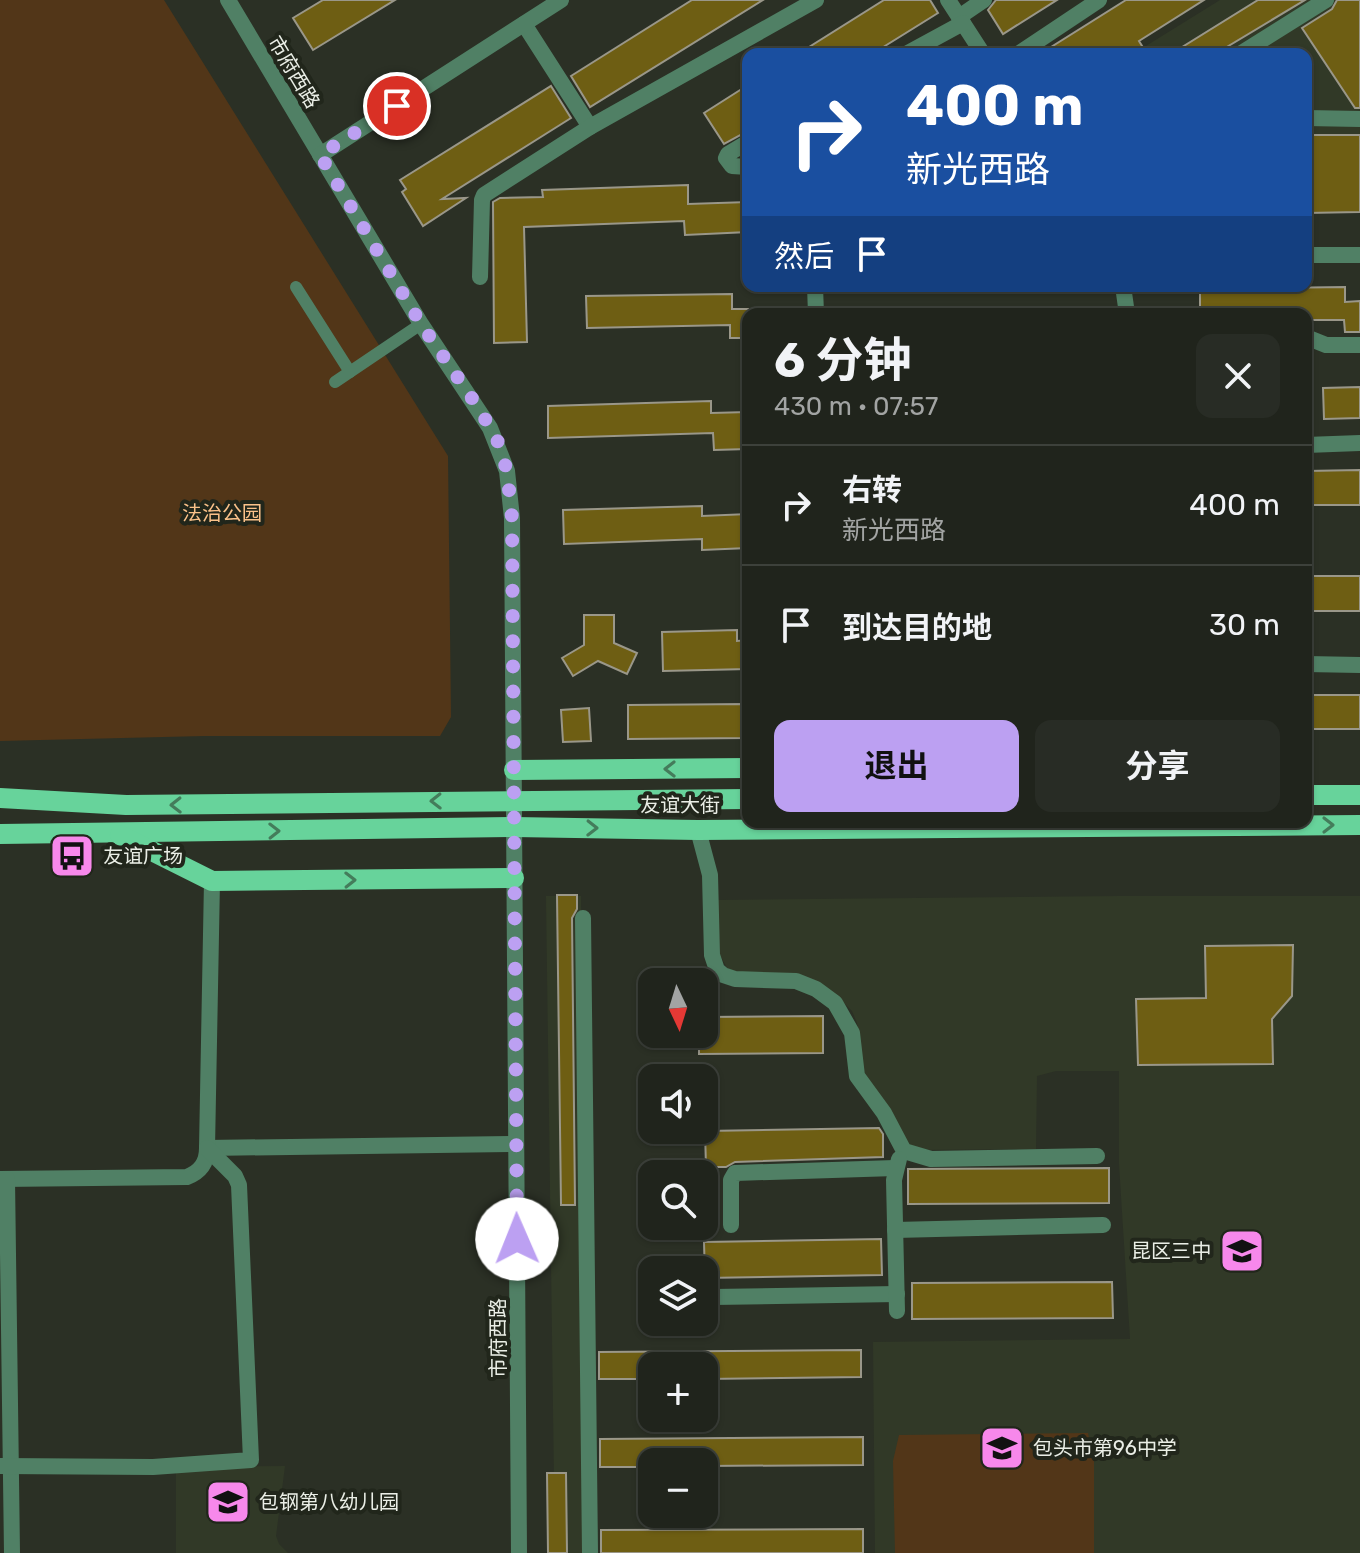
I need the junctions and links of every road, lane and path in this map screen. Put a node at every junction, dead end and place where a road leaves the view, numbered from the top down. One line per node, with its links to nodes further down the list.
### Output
1 (228, 0): 18 (street, 市府西路)
2 (816, 0): 16 (street)
3 (948, 0): 8 (street)
4 (984, 0): 8 (street)
5 (1099, 0): 12 (street)
6 (1326, 0): 13 (street)
7 (553, 2): 9 (street)
8 (961, 20): 10 (street); 11 (street)
9 (524, 24): 16 (street); 18 (street)
10 (916, 48)
11 (979, 48)
12 (1027, 48)
13 (1250, 48)
14 (1312, 118): 15 (street)
15 (1360, 119)
16 (590, 127): 22 (street)
17 (742, 146): 19 (street)
18 (320, 155): 24 (street, 市府西路)
19 (742, 167)
20 (1312, 255): 21 (street)
21 (1360, 255)
22 (480, 277)
23 (296, 287): 27 (lane)
24 (421, 324): 27 (lane); 34 (street, 市府西路)
25 (1312, 339): 26 (street)
26 (1360, 345)
27 (350, 372): 28 (lane)
28 (335, 382)
29 (1360, 443): 30 (street)
30 (1312, 445)
31 (1312, 664): 32 (street)
32 (1360, 665)
33 (742, 768): 34 (main road, one-way to 34)
34 (514, 770): 39 (street, 市府西路)
35 (1312, 795): 36 (main road)
36 (1360, 795)
37 (0, 798): 39 (main road, 友谊大街, one-way to 37)
38 (742, 799): 39 (main road, 友谊大街)
39 (514, 800): 42 (street, 市府西路)
40 (1312, 825): 41 (main road, 友谊大街, one-way to 41)
41 (1360, 825)
42 (514, 827): 44 (main road, 友谊大街, one-way to 44); 45 (main road, 友谊大街, one-way to 42); 47 (street, 市府西路)
43 (963, 828): 44 (main road, 友谊大街, one-way to 43)
44 (698, 830): 52 (street)
45 (116, 833): 46 (main road, 友谊大街); 48 (main road)
46 (0, 834)
47 (514, 878): 48 (main road, one-way to 47); 50 (street, 市府西路)
48 (212, 881): 51 (street)
49 (583, 918): 63 (street)
50 (516, 1144): 51 (street); 62 (street, 市府西路)
51 (207, 1148): 55 (street); 60 (street)
52 (904, 1151): 53 (street); 54 (street)
53 (1097, 1156)
54 (895, 1168): 56 (street); 58 (street)
55 (4, 1179): 60 (street)
56 (731, 1225)
57 (1103, 1225): 58 (street)
58 (895, 1230): 59 (street)
59 (718, 1297)
60 (5, 1466): 61 (street)
61 (12, 1553)
62 (519, 1553)
63 (590, 1553)

